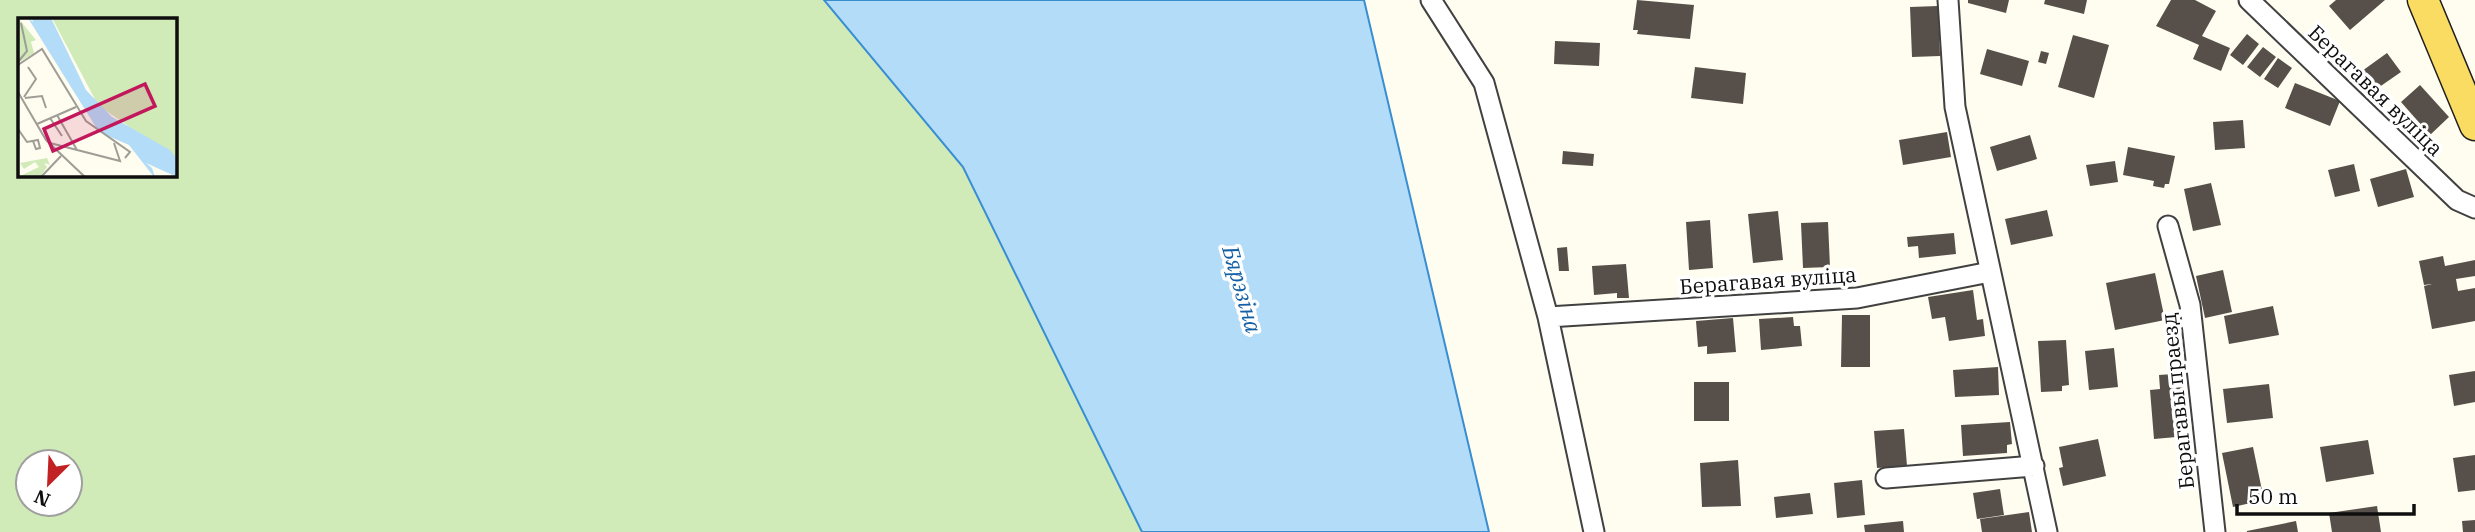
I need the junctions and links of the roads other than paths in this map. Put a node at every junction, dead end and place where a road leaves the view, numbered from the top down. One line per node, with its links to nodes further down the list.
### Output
1 (1431, 0): 9 (street)
2 (1948, 0): 8 (street)
3 (2249, 0): 6 (street, Берагавая вуліца)
4 (2423, 0): 5 (main road)
5 (2475, 125)
6 (2475, 208)
7 (2168, 226): 14 (street, Берагавы праезд)
8 (1990, 272): 9 (street, Берагавая вуліца); 10 (street)
9 (1548, 317): 12 (street)
10 (2034, 466): 11 (street); 13 (street)
11 (1886, 478)
12 (1594, 532)
13 (2047, 532)
14 (2215, 532)

